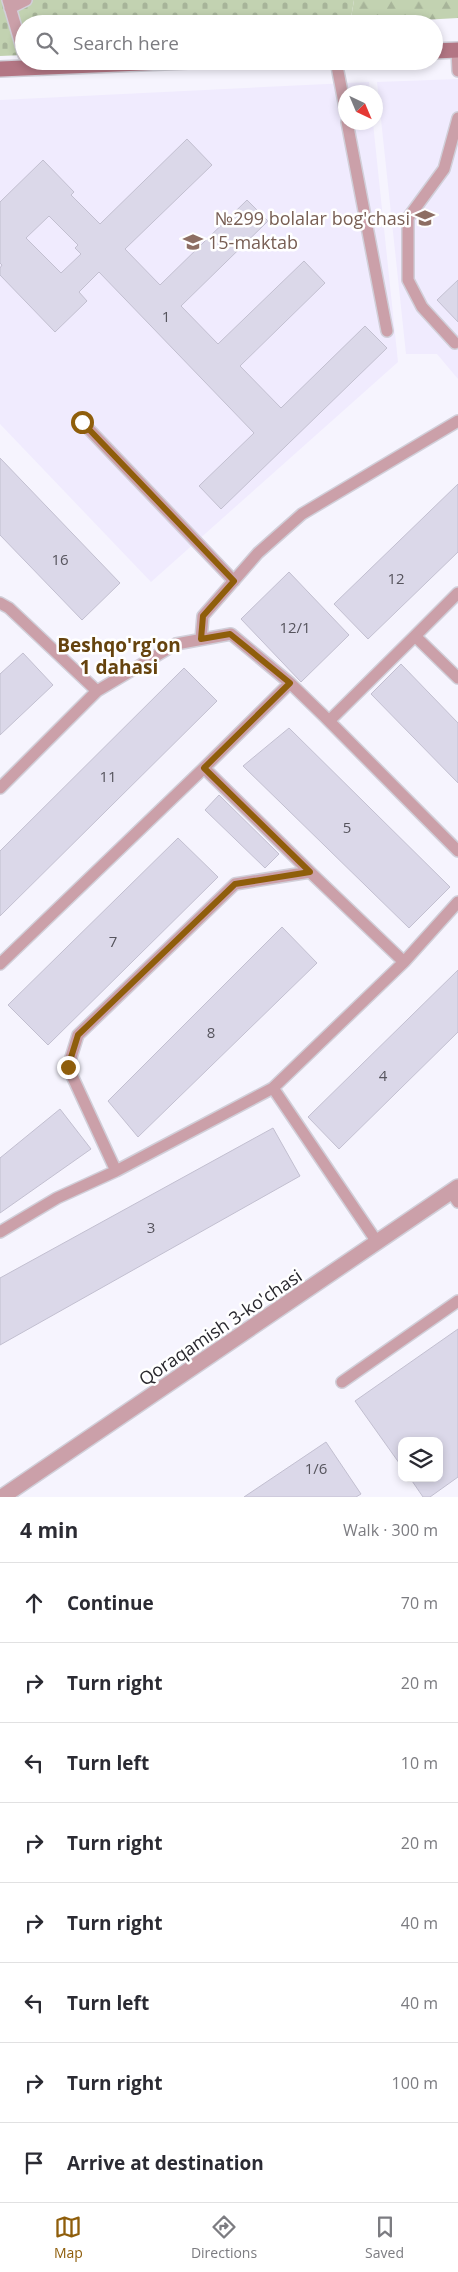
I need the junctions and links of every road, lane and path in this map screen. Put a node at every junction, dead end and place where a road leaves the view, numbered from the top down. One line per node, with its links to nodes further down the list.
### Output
1 (26, 0): 2 (lane)
2 (9, 4): 3 (lane)
3 (15, 24)
4 (457, 50): 5 (main road); 9 (lane)
5 (443, 51)
6 (15, 64): 7 (main road)
7 (0, 69)
8 (338, 70): 10 (lane)
9 (458, 71)
10 (341, 85)
11 (458, 118): 14 (lane)
12 (349, 130): 13 (lane)
13 (387, 331)
14 (456, 343)
15 (458, 421): 17 (lane)
16 (82, 422): 17 (lane)
17 (234, 581): 22 (lane)
18 (458, 593): 21 (lane)
19 (4, 605): 20 (lane); 25 (lane)
20 (0, 616)
21 (415, 636): 23 (lane); 26 (lane)
22 (201, 639): 24 (lane); 25 (lane)
23 (458, 678)
24 (290, 683): 26 (lane); 27 (lane)
25 (97, 691): 28 (lane)
26 (329, 721): 29 (lane)
27 (204, 768): 30 (lane); 33 (lane)
28 (0, 788)
29 (458, 851)
30 (310, 872): 32 (lane); 35 (lane)
31 (458, 902): 32 (lane)
32 (404, 962): 34 (lane)
33 (0, 964)
34 (274, 1088): 35 (lane); 38 (lane)
35 (116, 1171): 37 (lane)
36 (455, 1194): 38 (street, Qoraqamish 3-ko'chasi)
37 (0, 1232)
38 (377, 1242): 41 (street, Qoraqamish 3-ko'chasi)
39 (458, 1301): 40 (lane)
40 (342, 1382)
41 (2, 1497)

